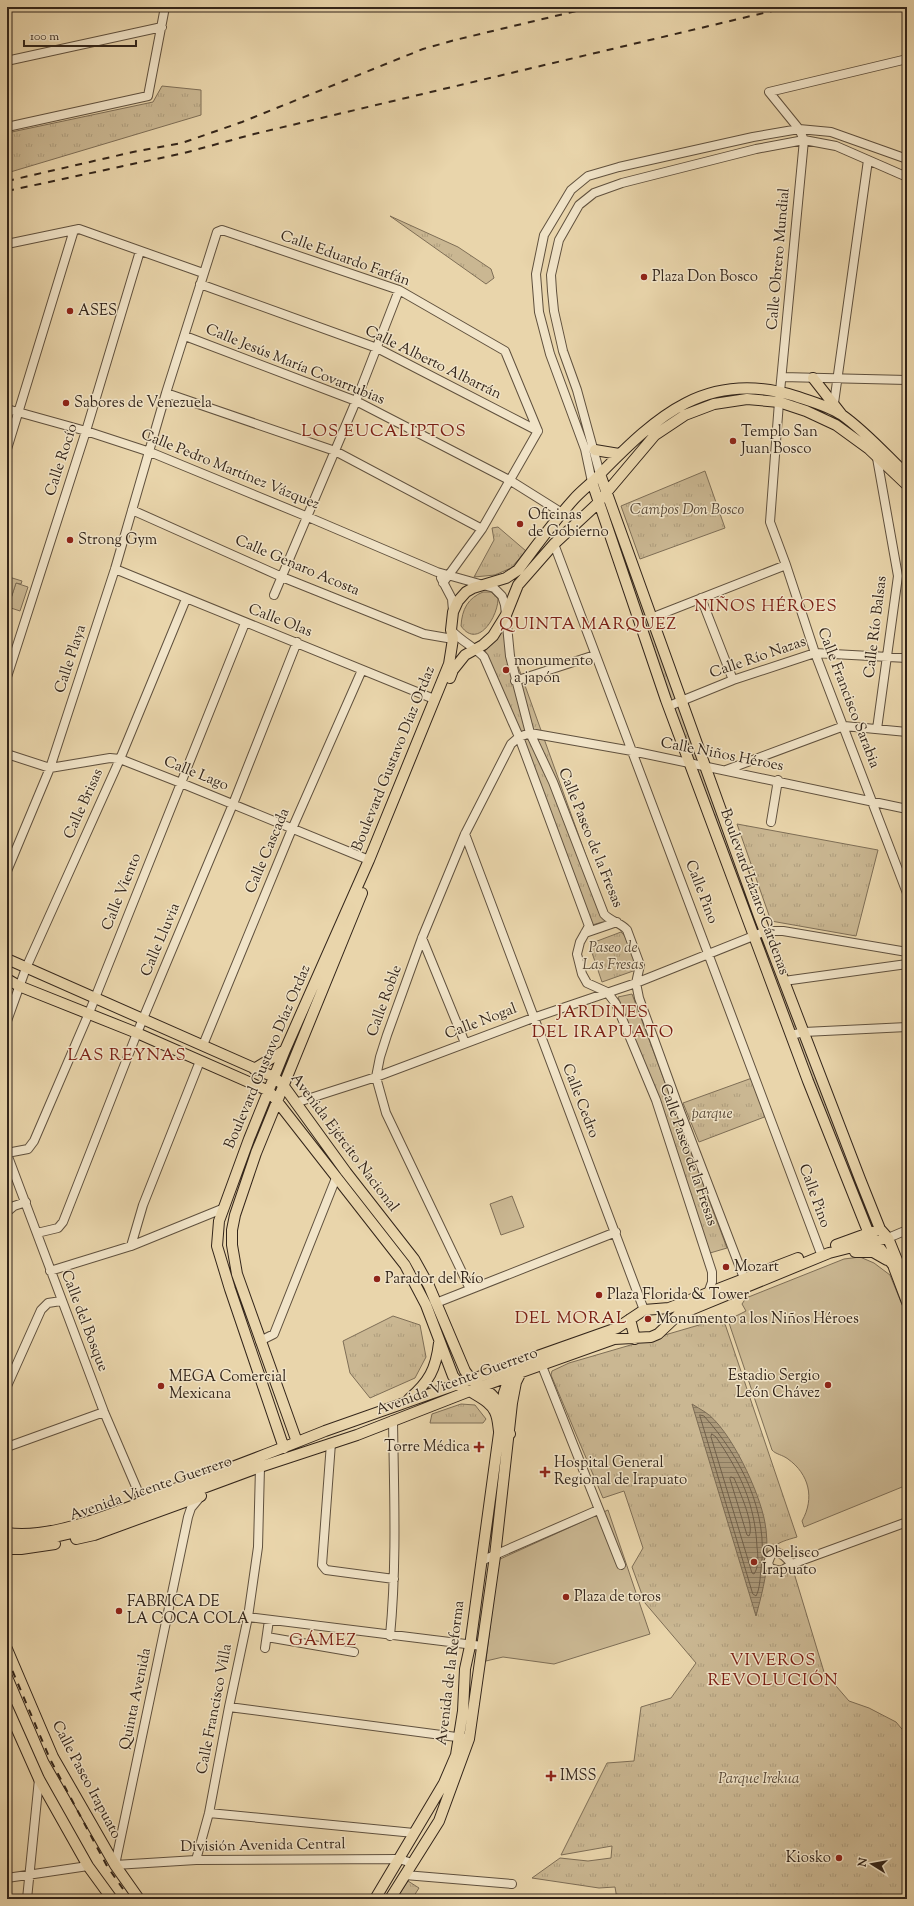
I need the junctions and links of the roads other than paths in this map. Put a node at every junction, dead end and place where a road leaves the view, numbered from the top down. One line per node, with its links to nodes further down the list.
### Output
1 (165, 7): 2 (street)
2 (162, 27): 3 (street); 5 (street)
3 (7, 59)
4 (907, 59): 6 (street, Calle Obrero Mundial)
5 (7, 127)
6 (799, 129): 7 (street); 8 (street, Calle Obrero Mundial); 10 (street)
7 (753, 136): 9 (street); 45 (street)
8 (804, 140): 9 (street); 11 (street); 22 (street, Calle Obrero Mundial)
9 (756, 149): 37 (street)
10 (907, 159)
11 (868, 160): 12 (street); 24 (street)
12 (907, 177)
13 (74, 230): 15 (street); 16 (street); 32 (street)
14 (222, 230): 17 (street, Calle Playa); 19 (street, Calle Eduardo Farfán)
15 (7, 244)
16 (140, 251): 17 (street); 34 (street, Calle Rocío)
17 (203, 273): 18 (street, Calle Playa)
18 (200, 284): 20 (street, Calle Playa); 21 (street, Calle Alberto Albarrán)
19 (399, 290): 21 (street); 35 (street, Calle Eduardo Farfán)
20 (185, 336): 27 (street, Calle Playa); 28 (street, Calle Jesús María Covarrubias)
21 (377, 348): 28 (street); 35 (street, Calle Alberto Albarrán)
22 (782, 377): 23 (street); 26 (street, Calle Obrero Mundial)
23 (813, 378): 24 (street); 30 (main road)
24 (838, 379): 25 (street); 30 (street)
25 (907, 380)
26 (781, 392): 29 (street, Calle Francisco Sarabia); 33 (main road, Boulevard Gustavo Díaz Ordaz); 40 (main road, Boulevard Gustavo Díaz Ordaz)
27 (166, 393): 38 (street); 39 (street, Calle Playa)
28 (356, 401): 38 (street); 44 (street, Calle Jesús María Covarrubias)
29 (779, 402): 41 (main road, Boulevard Gustavo Díaz Ordaz); 47 (main road, Boulevard Gustavo Díaz Ordaz); 54 (street, Calle Francisco Sarabia)
30 (834, 403): 33 (main road)
31 (7, 409): 32 (street, Calle Pedro Martínez Vázquez)
32 (18, 412): 34 (street, Calle Pedro Martínez Vázquez); 36 (street)
33 (842, 415): 43 (main road, Boulevard Gustavo Díaz Ordaz)
34 (86, 431): 39 (street, Calle Pedro Martínez Vázquez); 76 (street, Calle Rocío)
35 (538, 431): 44 (street)
36 (7, 449)
37 (595, 450): 40 (main road); 42 (street)
38 (335, 451): 51 (street); 52 (street)
39 (150, 452): 49 (street, Calle Playa); 51 (street, Calle Pedro Martínez Vázquez)
40 (619, 454): 42 (main road, Boulevard Gustavo Díaz Ordaz)
41 (877, 458): 46 (main road, Boulevard Gustavo Díaz Ordaz); 73 (street, Calle Río Balsas)
42 (600, 474): 45 (main road, Boulevard Gustavo Díaz Ordaz); 47 (main road, Boulevard Lázaro Cárdenas)
43 (907, 475)
44 (511, 481): 50 (street, Calle Jesús María Covarrubias); 52 (street)
45 (592, 482): 48 (main road, Boulevard Lázaro Cárdenas); 50 (main road, Boulevard Gustavo Díaz Ordaz)
46 (907, 485)
47 (607, 491): 48 (main road, Boulevard Gustavo Díaz Ordaz); 66 (main road, Boulevard Lázaro Cárdenas)
48 (598, 502): 53 (main road, Boulevard Gustavo Díaz Ordaz); 81 (main road, Boulevard Lázaro Cárdenas)
49 (132, 510): 55 (street, Calle Playa); 58 (street, Calle Genaro Acosta)
50 (562, 513): 60 (main road, Boulevard Gustavo Díaz Ordaz)
51 (308, 516): 56 (street, Calle Pedro Martínez Vázquez); 58 (street)
52 (482, 529): 57 (street)
53 (554, 544): 65 (main road, Boulevard Gustavo Díaz Ordaz); 72 (street, Calle Pino)
54 (786, 565): 62 (street); 71 (street, Calle Francisco Sarabia)
55 (115, 569): 63 (street, Calle Olas); 92 (street, Calle Playa)
56 (437, 572): 57 (street, Calle Pedro Martínez Vázquez); 59 (street)
57 (449, 575): 59 (street); 60 (street, Calle Pedro Martínez Vázquez)
58 (282, 577): 61 (street); 68 (street, Calle Genaro Acosta)
59 (443, 583): 64 (street)
60 (483, 586): 64 (main road, Boulevard Gustavo Díaz Ordaz); 65 (street, Calle Paseo de la Fresas)
61 (274, 595)
62 (701, 598): 66 (street); 77 (street)
63 (186, 599): 67 (street, Calle Olas); 89 (street, Calle Brisas)
64 (453, 612): 68 (main road, Boulevard Gustavo Díaz Ordaz)
65 (506, 615): 70 (main road, Boulevard Gustavo Díaz Ordaz); 78 (street, Calle Paseo de la Fresas)
66 (651, 618): 80 (main road, Boulevard Lázaro Cárdenas)
67 (245, 623): 69 (street, Calle Olas); 95 (street, Calle Viento)
68 (452, 635): 70 (street, Calle Paseo de la Fresas); 79 (main road, Boulevard Gustavo Díaz Ordaz)
69 (297, 642): 75 (street, Calle Olas); 97 (street, Calle Lluvia)
70 (476, 649): 86 (street, Calle Paseo de la Fresas); 137 (main road, Boulevard Gustavo Díaz Ordaz)
71 (815, 653): 73 (street, Calle Río Nazas); 77 (street, Calle Río Nazas); 82 (street, Calle Francisco Sarabia)
72 (595, 655): 78 (street); 87 (street, Calle Pino)
73 (888, 656): 74 (street, Calle Río Nazas); 83 (street, Calle Río Balsas)
74 (907, 658)
75 (362, 670): 79 (street, Calle Olas); 100 (street, Calle Cascada)
76 (7, 677)
77 (733, 680): 80 (street, Calle Río Nazas)
78 (515, 681): 85 (street, Calle Paseo de la Fresas)
79 (434, 699): 102 (main road, Boulevard Gustavo Díaz Ordaz)
80 (682, 700): 81 (street, Calle Río Nazas); 91 (main road, Boulevard Lázaro Cárdenas)
81 (669, 706): 90 (main road, Boulevard Lázaro Cárdenas)
82 (844, 726): 83 (street); 93 (street); 96 (street, Calle Francisco Sarabia)
83 (877, 729): 84 (street)
84 (907, 732)
85 (530, 733): 86 (street); 87 (street, Calle Niños Héroes); 106 (street, Calle Paseo de la Fresas)
86 (519, 737): 101 (street, Calle Roble); 108 (street, Calle Paseo de la Fresas)
87 (632, 751): 90 (street, Calle Niños Héroes); 112 (street, Calle Pino)
88 (7, 754): 92 (street, Calle Lago)
89 (120, 759): 92 (street, Calle Lago); 95 (street, Calle Lago); 115 (street, Calle Brisas)
90 (690, 764): 91 (street, Calle Niños Héroes); 109 (main road, Boulevard Lázaro Cárdenas)
91 (706, 767): 93 (street, Calle Niños Héroes); 107 (main road, Boulevard Lázaro Cárdenas)
92 (50, 768): 103 (street, Calle Playa)
93 (725, 770): 94 (street, Calle Niños Héroes)
94 (778, 780): 96 (street, Calle Niños Héroes); 99 (street)
95 (181, 782): 97 (street, Calle Lago); 121 (street, Calle Viento)
96 (871, 801): 98 (street, Calle Niños Héroes); 104 (street, Calle Francisco Sarabia)
97 (233, 804): 100 (street, Calle Lago); 123 (street, Calle Lluvia)
98 (907, 809)
99 (771, 822)
100 (292, 829): 102 (street, Calle Lago); 131 (street, Calle Cascada)
101 (465, 834): 110 (street, Calle Roble); 124 (street, Calle Cedro)
102 (369, 860): 132 (main road, Boulevard Gustavo Díaz Ordaz)
103 (7, 871)
104 (905, 880): 105 (street, Calle Francisco Sarabia)
105 (907, 893)
106 (617, 922): 108 (street); 118 (street, Calle Paseo de la Fresas)
107 (766, 931): 109 (street, Calle Nogal); 111 (street); 117 (main road, Boulevard Lázaro Cárdenas)
108 (585, 933): 120 (street, Calle Paseo de la Fresas)
109 (754, 936): 112 (street, Calle Nogal); 129 (main road, Boulevard Lázaro Cárdenas)
110 (422, 938): 130 (street); 136 (street, Calle Roble)
111 (907, 952)
112 (710, 955): 118 (street, Calle Nogal); 153 (street, Calle Pino)
113 (7, 959): 115 (main road, Avenida Ejército Nacional)
114 (907, 964): 117 (street)
115 (26, 968): 119 (street, Calle Brisas); 121 (main road, Avenida Ejército Nacional)
116 (7, 979): 119 (main road, Avenida Ejército Nacional)
117 (784, 981): 127 (main road, Boulevard Lázaro Cárdenas)
118 (636, 983): 120 (street, Calle Nogal); 156 (street, Calle Paseo de la Fresas)
119 (19, 986): 122 (main road, Avenida Ejército Nacional); 125 (street, Calle Brisas)
120 (607, 992): 124 (street, Calle Nogal); 159 (street, Calle Paseo de la Fresas)
121 (95, 998): 122 (street, Calle Viento); 123 (main road, Avenida Ejército Nacional)
122 (89, 1013): 128 (main road, Avenida Ejército Nacional); 141 (street, Calle Viento)
123 (143, 1018): 128 (street, Calle Lluvia); 131 (main road, Avenida Ejército Nacional)
124 (533, 1018): 130 (street, Calle Nogal); 148 (street, Calle Cedro)
125 (7, 1021)
126 (907, 1027): 127 (street)
127 (804, 1032): 129 (street); 146 (main road, Boulevard Lázaro Cárdenas)
128 (137, 1033): 133 (main road, Avenida Ejército Nacional); 149 (street, Calle Lluvia)
129 (791, 1035): 150 (main road, Boulevard Lázaro Cárdenas)
130 (465, 1044): 136 (street, Calle Nogal)
131 (203, 1045): 134 (main road, Avenida Ejército Nacional)
132 (285, 1050): 134 (main road); 135 (main road, Boulevard Gustavo Díaz Ordaz)
133 (200, 1061): 138 (main road, Avenida Ejército Nacional); 152 (street)
134 (254, 1069): 135 (main road, Avenida Ejército Nacional)
135 (274, 1077): 137 (main road, Avenida Ejército Nacional); 138 (main road, Boulevard Gustavo Díaz Ordaz)
136 (376, 1077): 140 (street, Calle Nogal); 158 (street, Calle Roble)
137 (283, 1085): 139 (main road, Boulevard Gustavo Díaz Ordaz); 140 (main road, Avenida Ejército Nacional)
138 (269, 1091): 139 (main road, Avenida Ejército Nacional); 144 (main road, Boulevard Gustavo Díaz Ordaz)
139 (277, 1100): 142 (main road, Avenida Ejército Nacional); 168 (main road, Boulevard Gustavo Díaz Ordaz)
140 (295, 1103): 162 (main road, Avenida Ejército Nacional)
141 (7, 1153): 143 (street, Calle del Bosque)
142 (336, 1178): 168 (street); 169 (main road, Avenida Ejército Nacional)
143 (26, 1202): 145 (street); 149 (street, Calle del Bosque)
144 (222, 1209): 152 (street); 188 (main road, Boulevard Gustavo Díaz Ordaz)
145 (7, 1212)
146 (880, 1229): 150 (main road, Avenida Vicente Guerrero); 151 (main road, Boulevard Lázaro Cárdenas)
147 (907, 1230): 151 (street, Avenida Vicente Guerrero)
148 (616, 1232): 158 (street); 164 (street, Calle Cedro)
149 (37, 1233): 155 (street, Calle del Bosque)
150 (873, 1238): 151 (main road, Avenida Vicente Guerrero); 153 (main road, Avenida Vicente Guerrero); 154 (main road, Boulevard Lázaro Cárdenas)
151 (888, 1238): 157 (main road, Boulevard Lázaro Cárdenas)
152 (131, 1246): 155 (street)
153 (824, 1252): 154 (main road); 156 (main road, Avenida Vicente Guerrero); 166 (main road, Avenida Vicente Guerrero)
154 (893, 1265): 161 (main road, Boulevard Lázaro Cárdenas)
155 (50, 1271): 160 (street, Calle del Bosque)
156 (744, 1278): 159 (main road, Avenida Vicente Guerrero)
157 (907, 1284)
158 (470, 1289): 162 (street)
159 (708, 1293): 163 (main road, Avenida Vicente Guerrero)
160 (61, 1301): 176 (street); 181 (street, Calle del Bosque)
161 (907, 1302)
162 (436, 1303): 174 (main road, Avenida Ejército Nacional)
163 (660, 1309): 164 (main road, Avenida Vicente Guerrero); 166 (main road)
164 (644, 1310): 165 (main road, Avenida Vicente Guerrero)
165 (630, 1319): 167 (main road); 170 (main road, Avenida Vicente Guerrero)
166 (664, 1328): 167 (main road, Avenida Vicente Guerrero)
167 (635, 1339): 171 (main road, Avenida Vicente Guerrero)
168 (260, 1341): 185 (main road, Boulevard Gustavo Díaz Ordaz)
169 (440, 1341): 175 (main road, Avenida Ejército Nacional); 179 (main road)
170 (516, 1363): 173 (main road, Avenida de la Reforma); 174 (main road, Avenida Vicente Guerrero)
171 (542, 1366): 172 (main road, Avenida Vicente Guerrero); 194 (street)
172 (521, 1372): 173 (main road, Avenida Vicente Guerrero); 184 (main road, Avenida de la Reforma)
173 (509, 1378): 177 (main road, Avenida Vicente Guerrero); 180 (main road, Avenida de la Reforma)
174 (470, 1379): 175 (main road, Avenida Vicente Guerrero); 177 (main road, Avenida de la Reforma)
175 (458, 1383): 178 (main road, Avenida Ejército Nacional); 179 (main road, Avenida Vicente Guerrero)
176 (7, 1386)
177 (480, 1387): 178 (main road, Avenida Vicente Guerrero); 180 (main road, Avenida de la Reforma)
178 (468, 1392): 182 (main road, Avenida Vicente Guerrero); 183 (main road, Avenida de la Reforma)
179 (403, 1404): 185 (main road, Avenida Vicente Guerrero)
180 (502, 1409): 183 (main road, Avenida de la Reforma); 184 (main road, Avenida de la Reforma)
181 (104, 1412): 187 (street); 192 (street, Calle del Bosque)
182 (393, 1420): 186 (main road, Avenida Vicente Guerrero); 205 (street)
183 (499, 1431): 202 (main road, Avenida de la Reforma)
184 (510, 1434): 201 (main road, Avenida de la Reforma)
185 (297, 1442): 188 (main road, Avenida Vicente Guerrero)
186 (331, 1443): 189 (main road, Avenida Vicente Guerrero); 205 (street)
187 (7, 1447)
188 (284, 1448): 190 (main road, Avenida Vicente Guerrero)
189 (260, 1467): 191 (main road, Avenida Vicente Guerrero); 206 (street, Calle Francisco Villa)
190 (216, 1473): 192 (main road); 196 (main road, Avenida Vicente Guerrero)
191 (212, 1486): 193 (main road); 196 (main road, Avenida Vicente Guerrero)
192 (140, 1496): 197 (main road)
193 (202, 1496): 200 (main road); 229 (street, Quinta Avenida)
194 (598, 1510): 201 (street); 203 (street)
195 (907, 1522): 204 (street)
196 (96, 1523): 198 (main road, Avenida Vicente Guerrero); 199 (main road, Avenida Vicente Guerrero)
197 (7, 1528)
198 (7, 1533)
199 (7, 1541)
200 (7, 1549)
201 (495, 1556): 202 (street); 211 (main road, Avenida de la Reforma)
202 (481, 1561): 210 (main road, Avenida de la Reforma)
203 (621, 1564)
204 (792, 1564)
205 (394, 1579): 208 (street)
206 (248, 1617): 207 (street); 218 (street, Calle Francisco Villa)
207 (269, 1620): 208 (street); 209 (street)
208 (390, 1636): 210 (street)
209 (267, 1637): 212 (street); 214 (street)
210 (470, 1646): 211 (street); 215 (main road, Avenida de la Reforma)
211 (482, 1646): 216 (main road, Avenida de la Reforma)
212 (265, 1648)
213 (7, 1649): 229 (main road, Calle Paseo Irapuato)
214 (354, 1652)
215 (465, 1669): 216 (main road); 219 (main road, Avenida de la Reforma)
216 (478, 1676): 220 (main road, Avenida de la Reforma)
217 (7, 1707): 221 (main road)
218 (228, 1707): 219 (street); 222 (street, Calle Francisco Villa)
219 (458, 1738): 220 (street); 223 (main road, Avenida de la Reforma)
220 (469, 1739): 224 (main road, Avenida de la Reforma)
221 (39, 1779): 230 (main road); 231 (street)
222 (209, 1813): 225 (street); 227 (street, Calle Francisco Villa)
223 (426, 1815): 224 (main road); 225 (main road, Avenida de la Reforma)
224 (439, 1821): 228 (main road, Avenida de la Reforma)
225 (414, 1833): 226 (main road, Avenida de la Reforma)
226 (398, 1859): 227 (street, División Avenida Central); 228 (street, División Avenida Central); 238 (main road, Avenida de la Reforma)
227 (196, 1860): 229 (street, División Avenida Central)
228 (412, 1863): 232 (main road, Avenida de la Reforma)
229 (115, 1865): 237 (main road, Calle Paseo Irapuato)
230 (88, 1866): 231 (street); 235 (main road)
231 (30, 1875): 233 (street); 236 (street)
232 (405, 1875): 234 (street); 239 (main road, Avenida de la Reforma)
233 (7, 1878)
234 (512, 1884)
235 (109, 1897)
236 (27, 1899)
237 (139, 1899)
238 (374, 1899)
239 (390, 1899)

